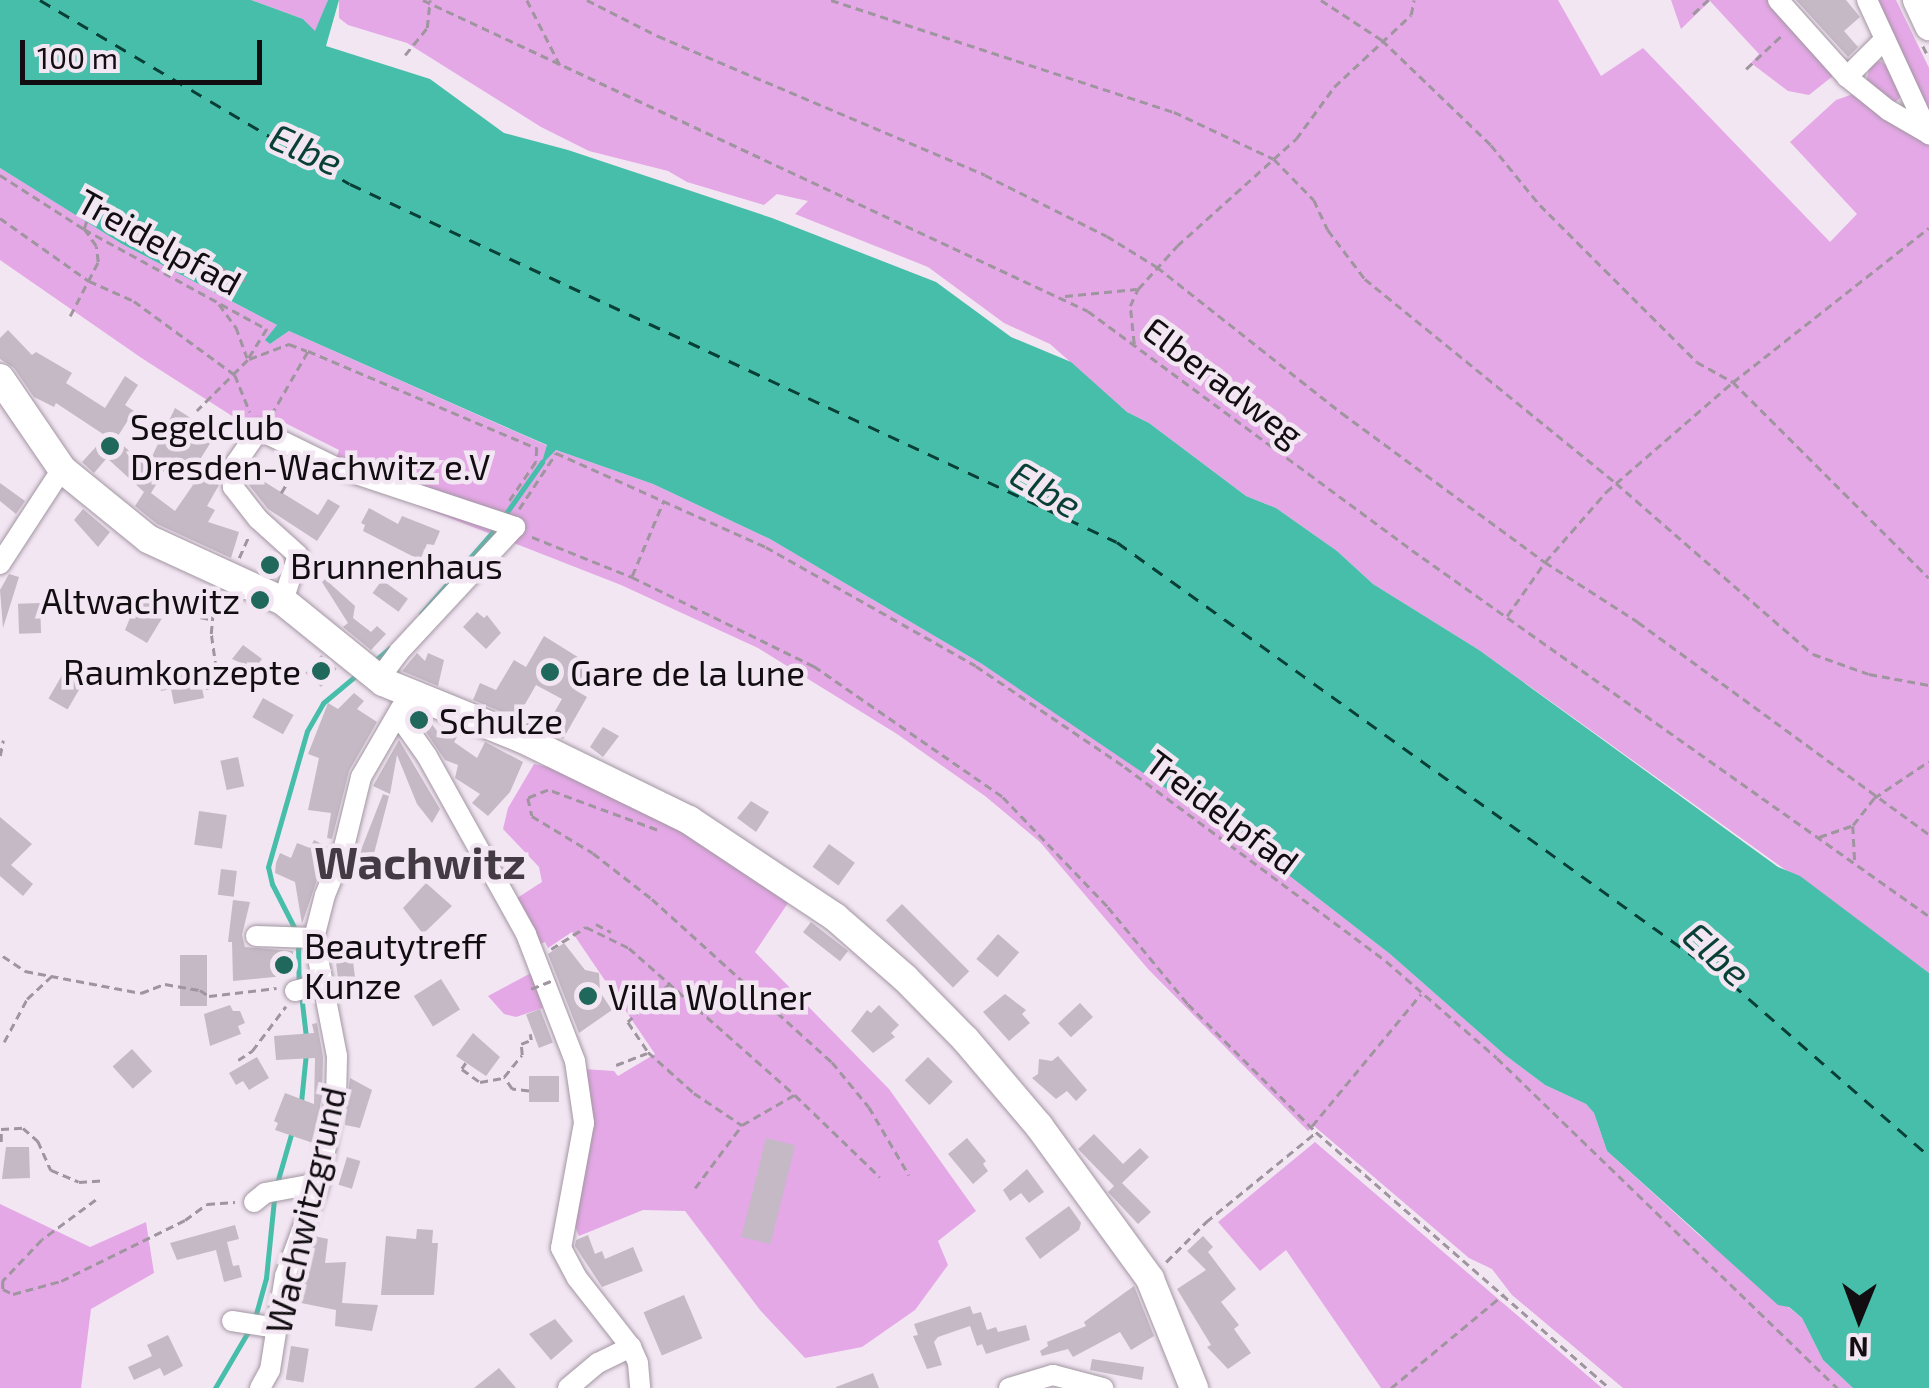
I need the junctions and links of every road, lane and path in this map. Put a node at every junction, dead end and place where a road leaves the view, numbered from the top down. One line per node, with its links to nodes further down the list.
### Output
1 (527, 0): 17 (path)
2 (587, 0): 26 (path)
3 (831, 0): 21 (path)
4 (1322, 0): 15 (path)
5 (1414, 0): 15 (path)
6 (1708, 0): 11 (path)
7 (1778, 0): 12 (street)
8 (1867, 0): 14 (street)
9 (1917, 0): 13 (main road)
10 (427, 1): 16 (path); 17 (path, Elberadweg)
11 (1694, 14)
12 (1798, 21): 18 (path); 19 (street)
13 (1929, 26)
14 (1885, 39): 19 (street); 20 (street)
15 (1382, 40): 21 (path); 38 (path)
16 (405, 55)
17 (561, 66): 30 (path, Elberadweg)
18 (1746, 68)
19 (1847, 76): 20 (street)
20 (1929, 134)
21 (1274, 158): 26 (path); 45 (path)
22 (0, 175): 25 (path, Treidelpfad)
23 (0, 218): 27 (path)
24 (1929, 228): 38 (path)
25 (84, 229): 27 (path); 28 (path); 31 (path, Treidelpfad)
26 (1157, 267): 29 (path); 50 (path)
27 (89, 281): 32 (path); 36 (path)
28 (245, 282)
29 (1138, 289): 30 (path); 33 (path)
30 (1062, 296): 33 (path, Elberadweg)
31 (218, 302): 35 (path); 35 (path, Treidelpfad)
32 (70, 316)
33 (1134, 345): 57 (path, Elberadweg)
34 (308, 351): 35 (path); 40 (path); 43 (path)
35 (248, 360): 36 (path)
36 (234, 375): 39 (path); 40 (path)
37 (0, 378): 42 (main road)
38 (1733, 382): 45 (path); 54 (path)
39 (197, 411)
40 (259, 430): 48 (street); 49 (street)
41 (298, 466): 46 (path)
42 (62, 469): 51 (street); 52 (main road)
43 (527, 474): 44 (path); 49 (path)
44 (535, 480): 47 (path, Treidelpfad); 49 (path)
45 (1616, 483): 50 (path); 60 (path)
46 (281, 492)
47 (664, 500): 53 (path); 86 (path, Treidelpfad)
48 (258, 519): 52 (path); 55 (street)
49 (506, 523): 53 (path); 59 (street)
50 (1545, 562): 57 (path); 66 (path)
51 (0, 564)
52 (230, 567): 55 (main road); 58 (path)
53 (632, 578): 99 (path)
54 (1929, 578)
55 (283, 601): 59 (main road)
56 (171, 608): 58 (path)
57 (1506, 617): 70 (path, Elberadweg)
58 (211, 619): 61 (path)
59 (368, 671): 62 (main road)
60 (1929, 685)
61 (208, 690)
62 (402, 703): 78 (street, Wachwitzgrund); 109 (main road); 111 (street)
63 (2, 740): 64 (path)
64 (0, 756)
65 (1929, 762): 66 (path)
66 (1874, 798): 67 (path); 68 (path)
67 (1853, 824): 70 (path); 71 (path)
68 (1929, 834)
69 (668, 835): 102 (path)
70 (1818, 838): 71 (path, Elberadweg)
71 (1855, 864): 72 (path, Elberadweg)
72 (1929, 916)
73 (596, 924): 74 (path)
74 (602, 929): 75 (path); 76 (path)
75 (611, 932)
76 (599, 935): 79 (path); 83 (path)
77 (256, 936): 78 (street)
78 (304, 938): 85 (street, Wachwitzgrund)
79 (550, 950)
80 (2, 956): 81 (path)
81 (53, 975): 85 (path); 88 (path)
82 (550, 981): 84 (path, bridge)
83 (671, 984): 89 (path); 97 (path)
84 (531, 989)
85 (299, 990): 90 (path); 105 (street, Wachwitzgrund)
86 (1422, 993): 99 (path); 120 (path, Treidelpfad)
87 (530, 1034): 95 (path)
88 (4, 1042)
89 (648, 1052): 92 (path); 98 (path)
90 (238, 1060)
91 (466, 1063): 94 (path)
92 (616, 1065)
93 (477, 1071): 94 (path)
94 (473, 1077): 95 (path)
95 (504, 1077): 96 (path)
96 (529, 1091)
97 (795, 1095): 98 (path); 103 (path)
98 (742, 1126): 106 (path)
99 (1311, 1127): 100 (path)
100 (1316, 1132): 109 (path); 110 (path)
101 (1, 1142): 104 (path)
102 (908, 1174)
103 (880, 1177)
104 (105, 1180)
105 (318, 1183): 107 (street); 112 (street, Wachwitzgrund)
106 (695, 1188)
107 (269, 1195): 108 (path)
108 (96, 1200)
109 (1150, 1278): 117 (main road)
110 (1505, 1293): 118 (path); 119 (path)
111 (631, 1347): 113 (street); 114 (street)
112 (269, 1382)
113 (568, 1388)
114 (640, 1388)
115 (1009, 1388): 116 (street)
116 (1104, 1388)
117 (1194, 1388)
118 (1391, 1388)
119 (1609, 1388)
120 (1838, 1388)

